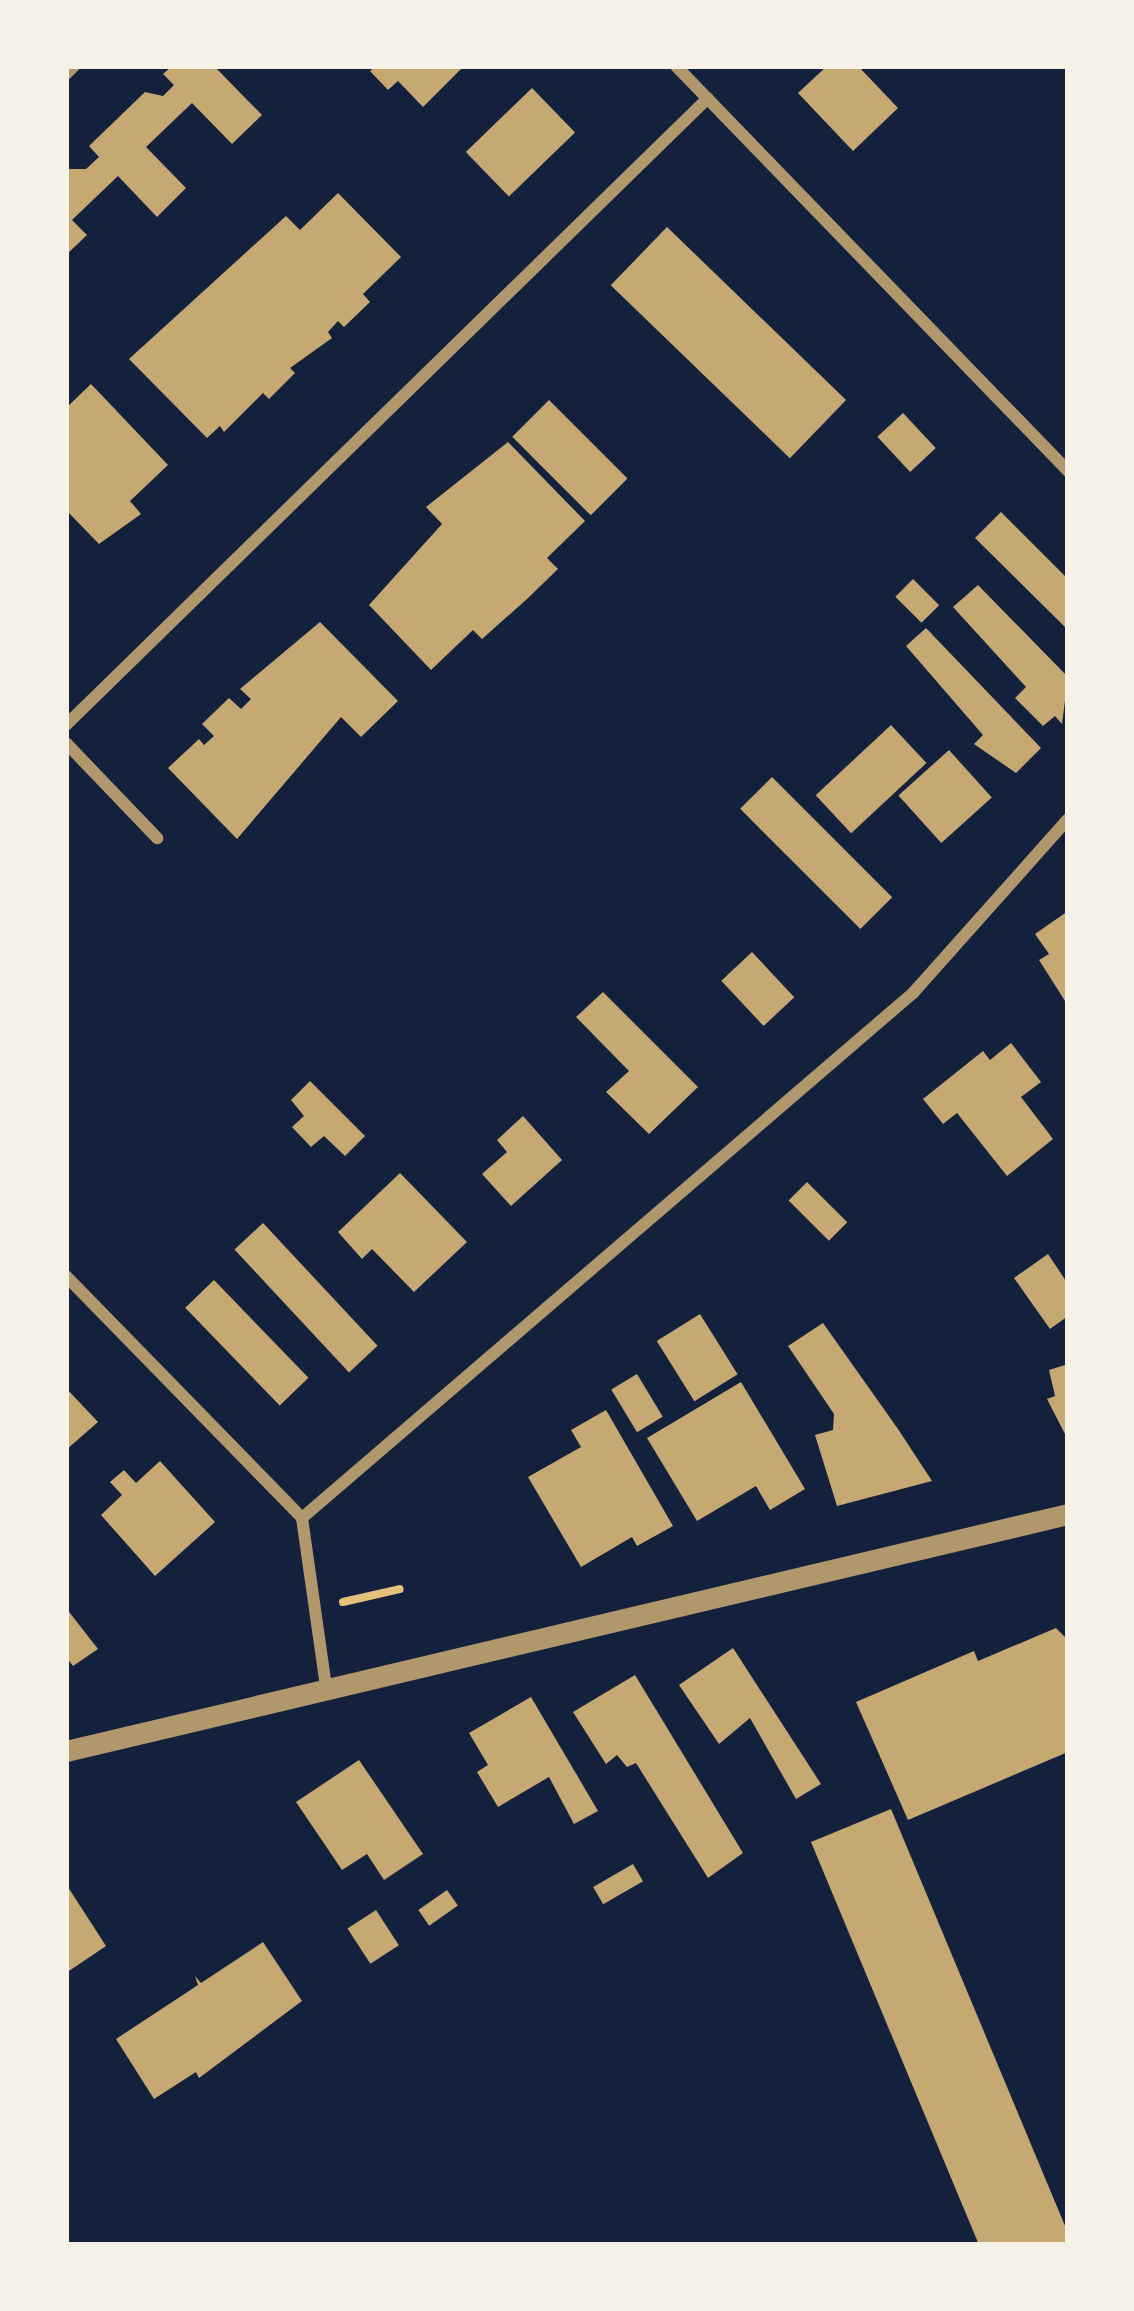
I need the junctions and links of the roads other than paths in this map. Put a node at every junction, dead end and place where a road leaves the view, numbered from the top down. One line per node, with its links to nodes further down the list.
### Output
1 (74, 66): 3 (street)
2 (676, 66): 4 (street)
3 (66, 74)
4 (708, 98): 5 (street); 6 (street)
5 (1068, 471)
6 (66, 725)
7 (66, 743): 9 (street)
8 (1068, 819): 12 (street)
9 (157, 838)
10 (66, 1276): 12 (street)
11 (1068, 1514): 13 (street)
12 (302, 1518): 13 (street)
13 (326, 1686): 14 (street)
14 (66, 1751)

